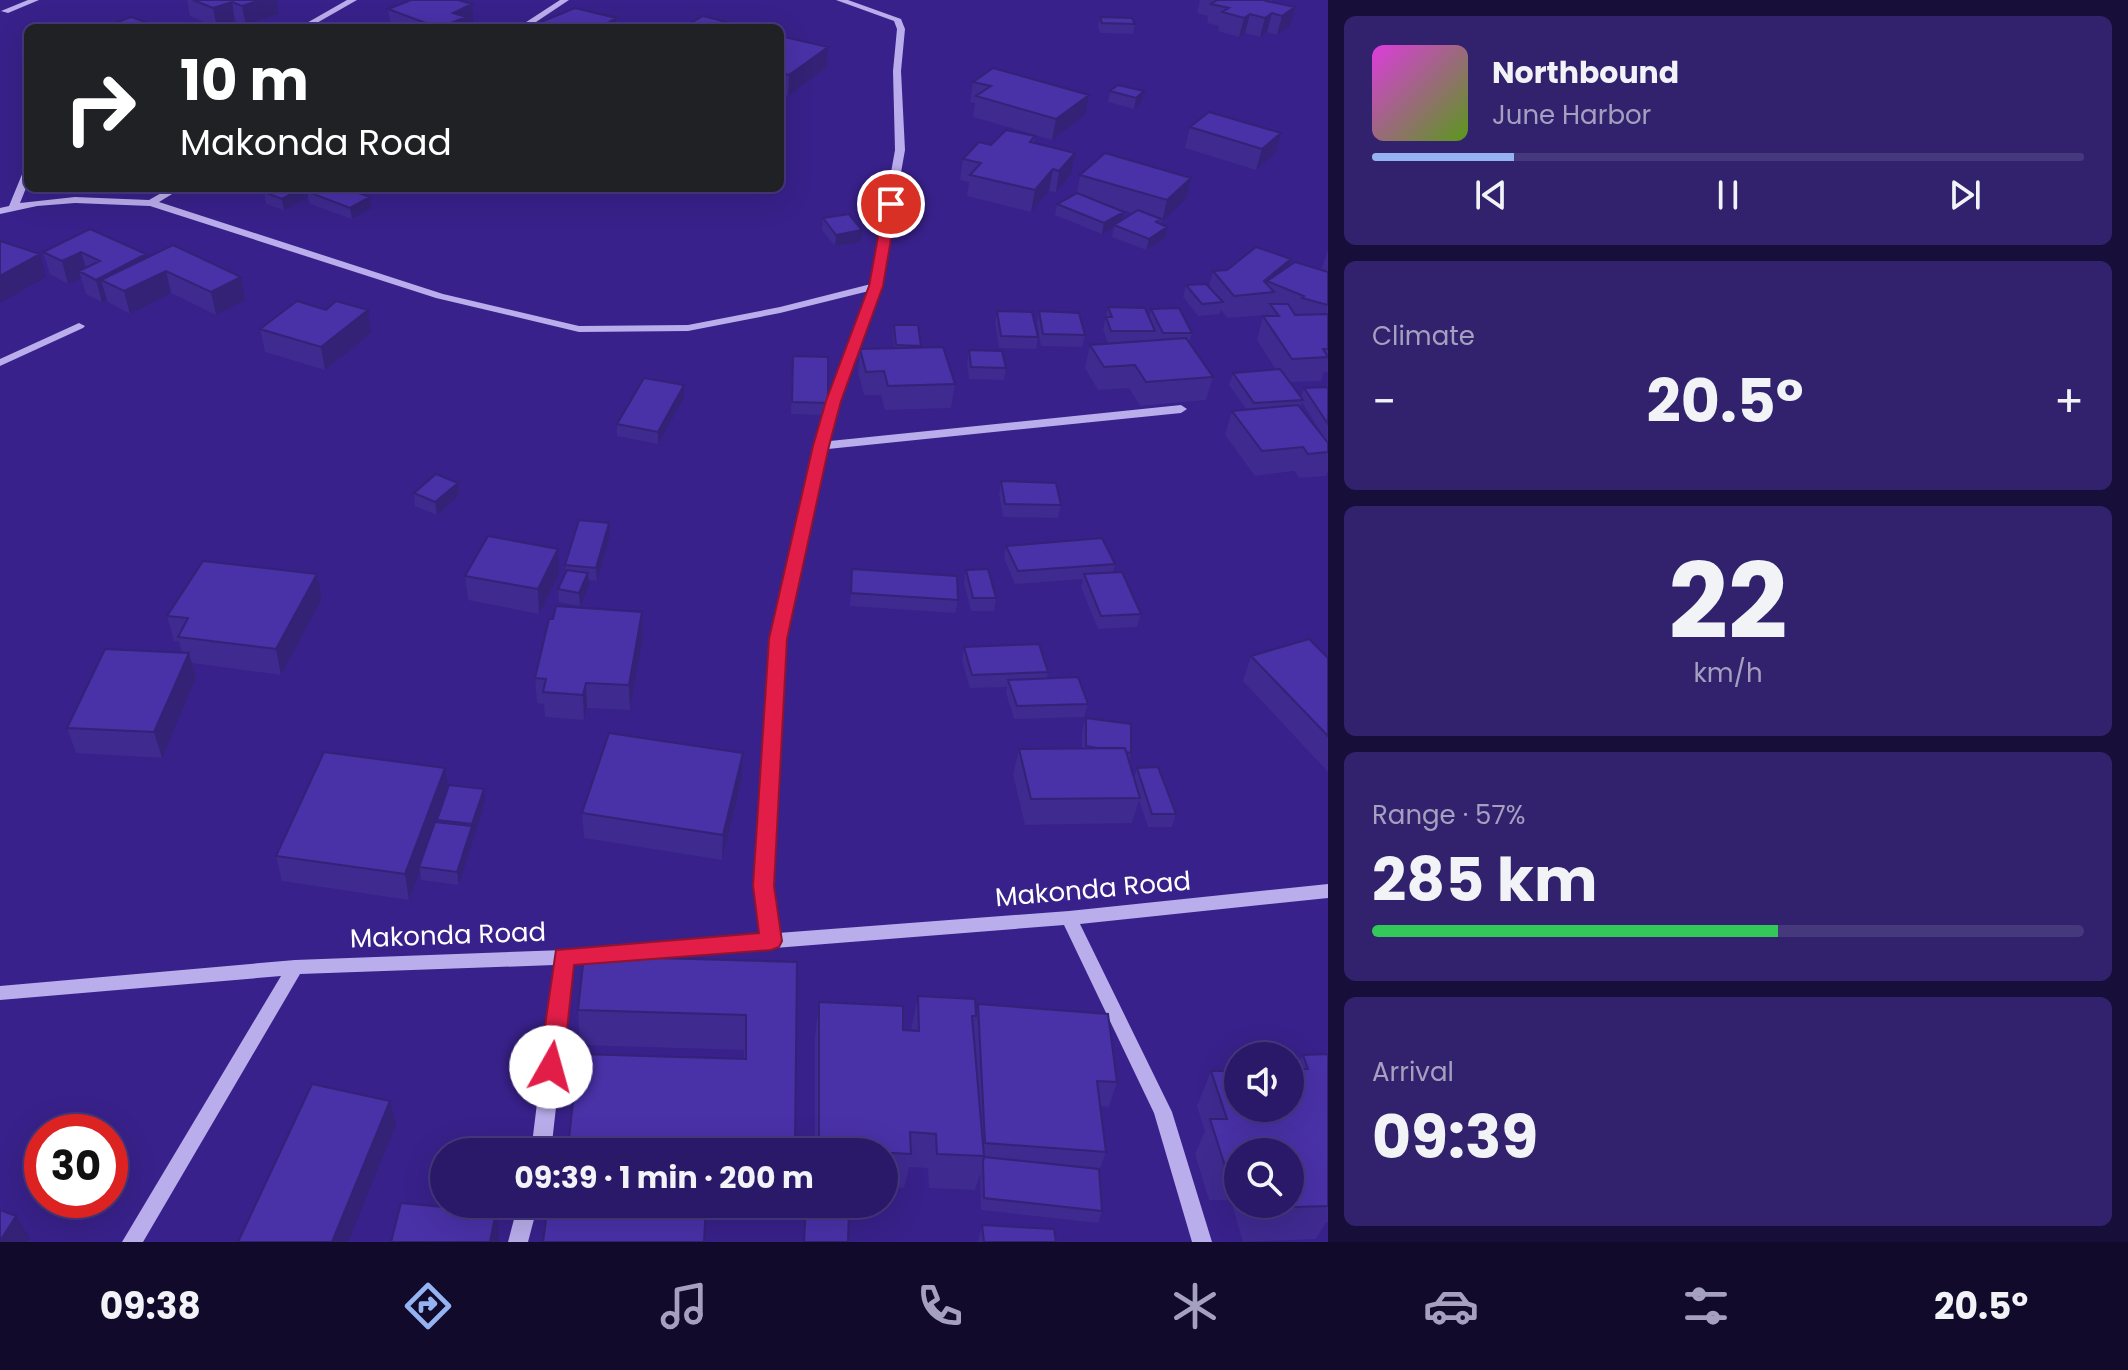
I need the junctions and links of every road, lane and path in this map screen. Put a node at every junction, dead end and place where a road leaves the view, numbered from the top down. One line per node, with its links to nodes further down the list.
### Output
1 (35, 0): 5 (street)
2 (353, 0): 6 (street)
3 (565, 0): 7 (street)
4 (848, 1): 13 (street)
5 (5, 11)
6 (309, 24)
7 (527, 24)
8 (24, 181): 11 (street)
9 (170, 192): 10 (street)
10 (151, 203): 11 (street); 13 (street)
11 (13, 207): 12 (street)
12 (0, 211)
13 (876, 286): 17 (street)
14 (79, 326): 15 (street)
15 (0, 363)
16 (1181, 409): 17 (street)
17 (821, 446): 20 (street)
18 (1328, 891): 19 (street, Makonda Road)
19 (1069, 918): 20 (street, Makonda Road); 28 (street)
20 (771, 941): 21 (street, Makonda Road)
21 (564, 957): 22 (street, Makonda Road); 24 (street)
22 (295, 967): 23 (street, Makonda Road); 26 (street)
23 (0, 993)
24 (543, 1138)
25 (524, 1218): 27 (street)
26 (132, 1242)
27 (518, 1242)
28 (1202, 1242)

